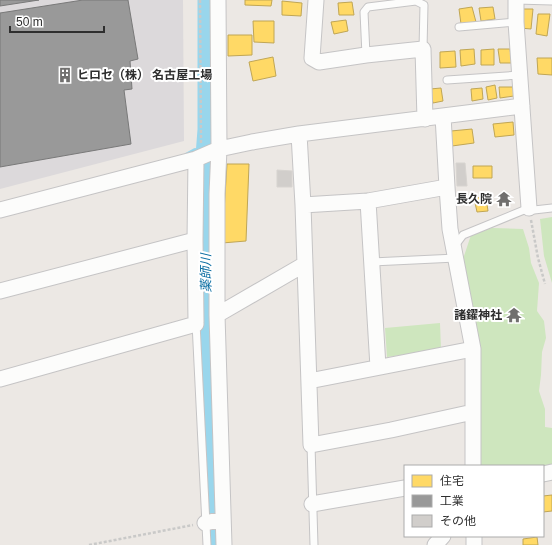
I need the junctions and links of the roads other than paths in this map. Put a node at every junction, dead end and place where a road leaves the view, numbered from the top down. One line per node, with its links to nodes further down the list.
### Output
1 (218, 0): 15 (street)
2 (316, 0): 8 (street)
3 (516, 0): 4 (lane); 5 (street)
4 (552, 1)
5 (516, 22): 6 (lane); 9 (street)
6 (459, 27)
7 (423, 49): 8 (street); 8 (lane); 13 (street)
8 (366, 55)
9 (520, 75): 10 (lane); 11 (street)
10 (447, 80)
11 (522, 106): 12 (street); 20 (street)
12 (443, 116): 13 (street); 17 (street)
13 (425, 119): 14 (street)
14 (299, 134): 15 (street); 19 (street)
15 (219, 149): 16 (street); 28 (street)
16 (196, 159): 22 (street); 23 (street)
17 (447, 187): 18 (street); 24 (street)
18 (368, 201): 19 (street); 25 (street)
19 (303, 205): 26 (street)
20 (529, 208): 21 (lane); 24 (lane)
21 (552, 208)
22 (0, 210)
23 (195, 240): 27 (street); 29 (street)
24 (454, 253): 25 (lane); 30 (street)
25 (372, 262): 31 (street)
26 (305, 264): 28 (street); 33 (street)
27 (0, 291)
28 (217, 315): 39 (street)
29 (196, 323): 32 (street); 40 (lane)
30 (473, 349): 31 (street); 34 (street)
31 (378, 367): 33 (street)
32 (0, 379)
33 (309, 381): 35 (street)
34 (473, 412): 35 (street); 36 (street)
35 (311, 445): 38 (lane)
36 (473, 465)
37 (404, 488): 38 (street)
38 (312, 504): 44 (lane)
39 (223, 519): 40 (street); 43 (street)
40 (206, 522): 42 (lane)
41 (442, 537): 45 (street)
42 (207, 545)
43 (224, 545)
44 (314, 545)
45 (435, 545)

